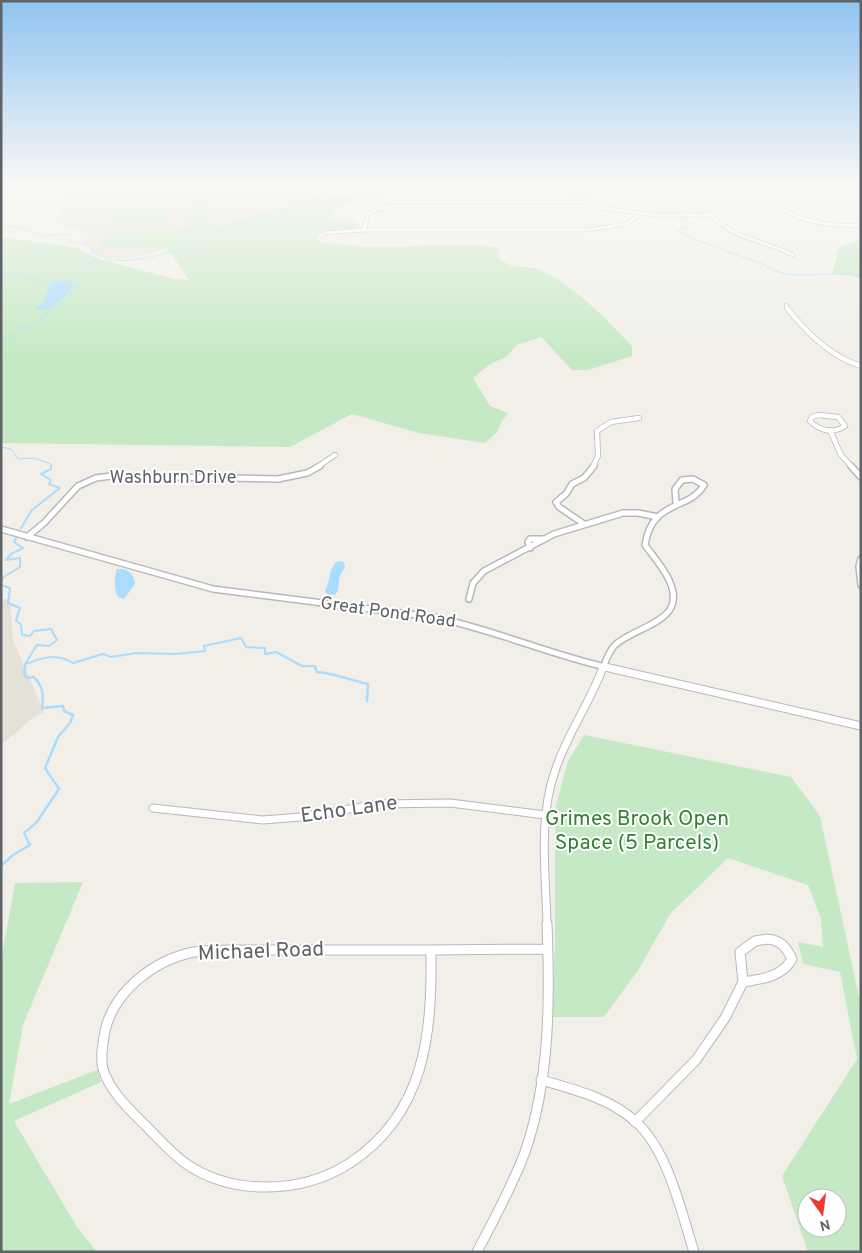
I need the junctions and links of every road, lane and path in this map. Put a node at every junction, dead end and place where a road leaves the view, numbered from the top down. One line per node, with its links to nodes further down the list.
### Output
1 (764, 243): 2 (street)
2 (793, 255)
3 (786, 305): 4 (street)
4 (861, 366)
5 (639, 418): 11 (street)
6 (830, 430): 6 (street); 8 (street)
7 (335, 455): 13 (street, Washburn Drive)
8 (861, 477)
9 (676, 503): 9 (street); 10 (street)
10 (658, 517): 11 (street); 17 (street)
11 (584, 524): 16 (street)
12 (1, 528): 13 (street, Great Pond Road)
13 (27, 537): 17 (street, Great Pond Road)
14 (861, 559): 15 (street)
15 (861, 585)
16 (469, 599)
17 (604, 667): 18 (street, Great Pond Road); 20 (street)
18 (861, 726)
19 (153, 808): 20 (street, Echo Lane)
20 (545, 815): 21 (street)
21 (547, 949): 22 (street, Michael Road); 24 (street)
22 (431, 950): 22 (street, Michael Road)
23 (743, 982): 23 (street); 25 (street)
24 (541, 1080): 25 (street); 26 (street)
25 (635, 1122): 27 (street)
26 (476, 1252)
27 (694, 1252)

